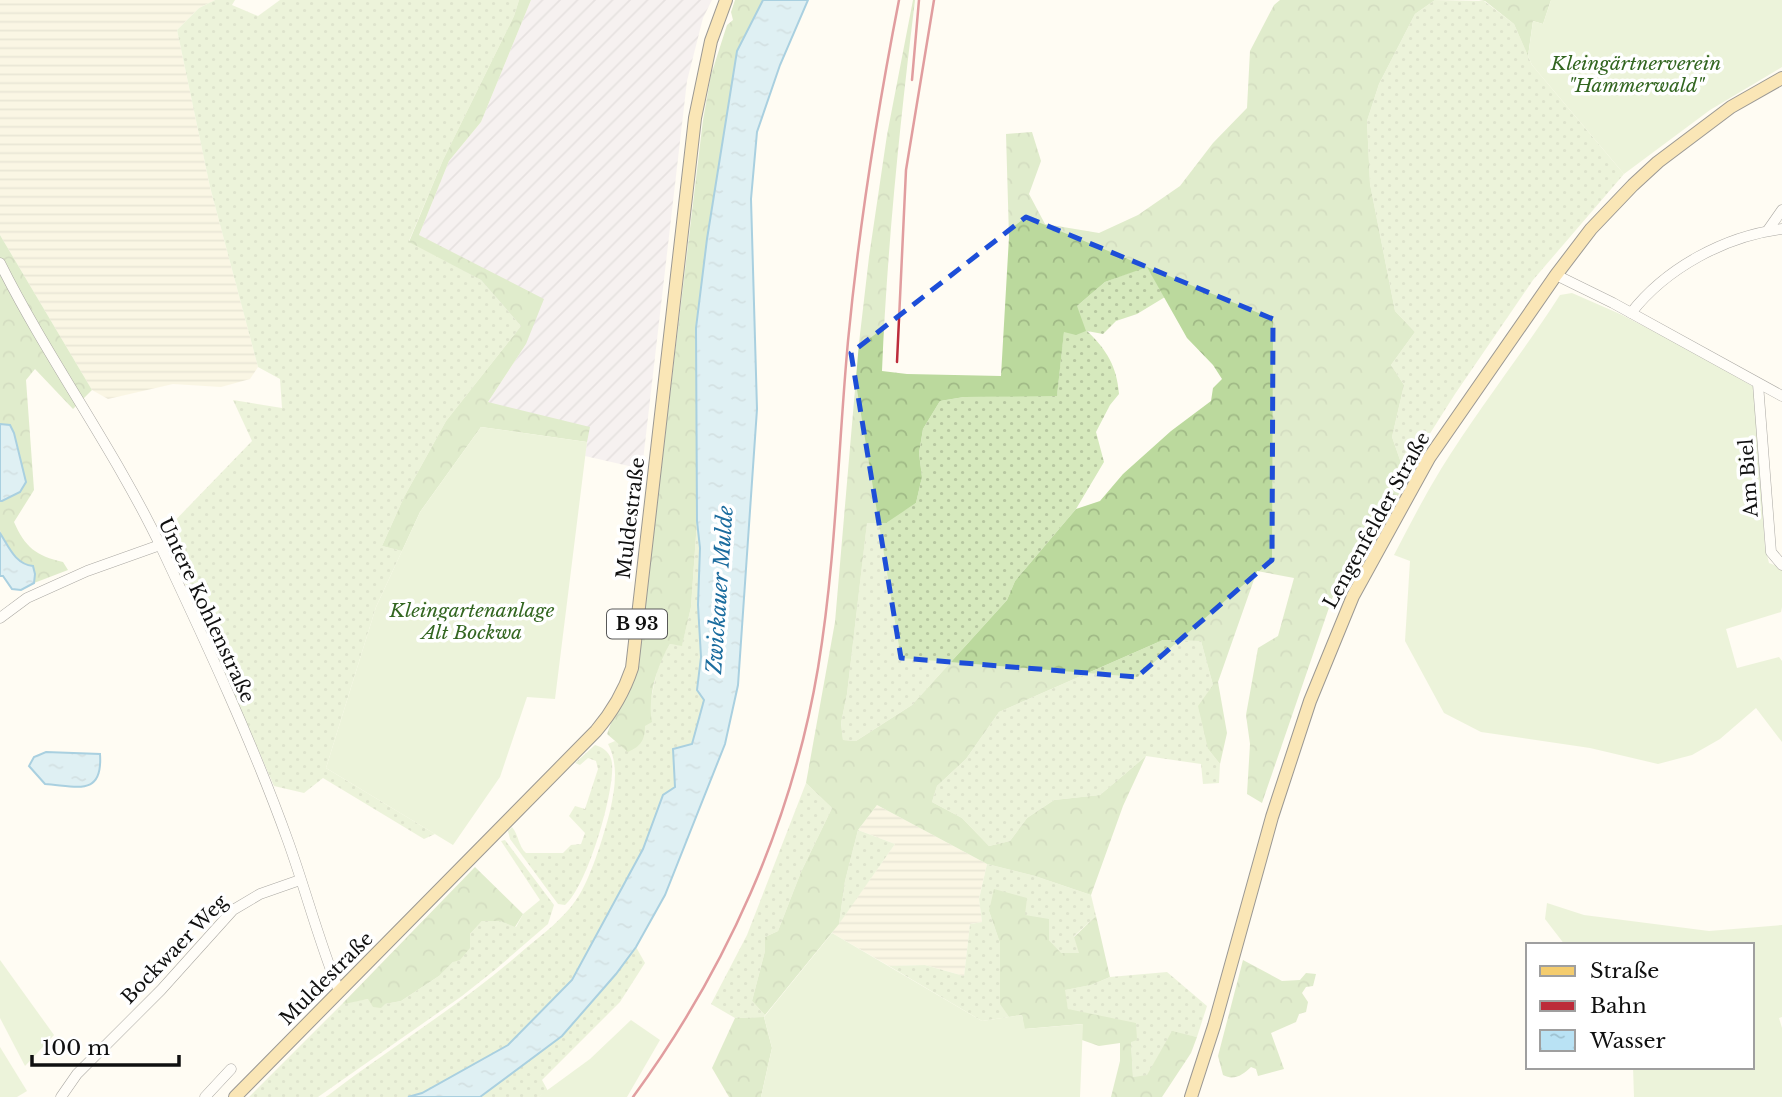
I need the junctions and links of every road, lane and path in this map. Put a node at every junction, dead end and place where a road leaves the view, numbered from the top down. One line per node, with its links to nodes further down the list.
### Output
1 (726, 0): 15 (main road, Muldestraße / B 93)
2 (1782, 78): 7 (main road, Lengenfelder Straße)
3 (1782, 210): 5 (street)
4 (1782, 229): 5 (street)
5 (1769, 230): 8 (street)
6 (0, 263): 11 (street, Untere Kohlenstraße)
7 (1556, 275): 8 (street); 20 (main road, Lengenfelder Straße)
8 (1631, 313): 9 (street)
9 (1758, 384): 10 (street); 12 (street, Am Biel)
10 (1782, 396)
11 (160, 545): 13 (street); 14 (street, Untere Kohlenstraße)
12 (1782, 565)
13 (0, 618)
14 (300, 880): 15 (street, Untere Kohlenstraße); 17 (street, Bockwaer Weg)
15 (339, 991): 19 (main road, Muldestraße / B 93)
16 (231, 1069): 18 (street)
17 (61, 1097)
18 (205, 1097)
19 (234, 1097)
20 (1191, 1097)

